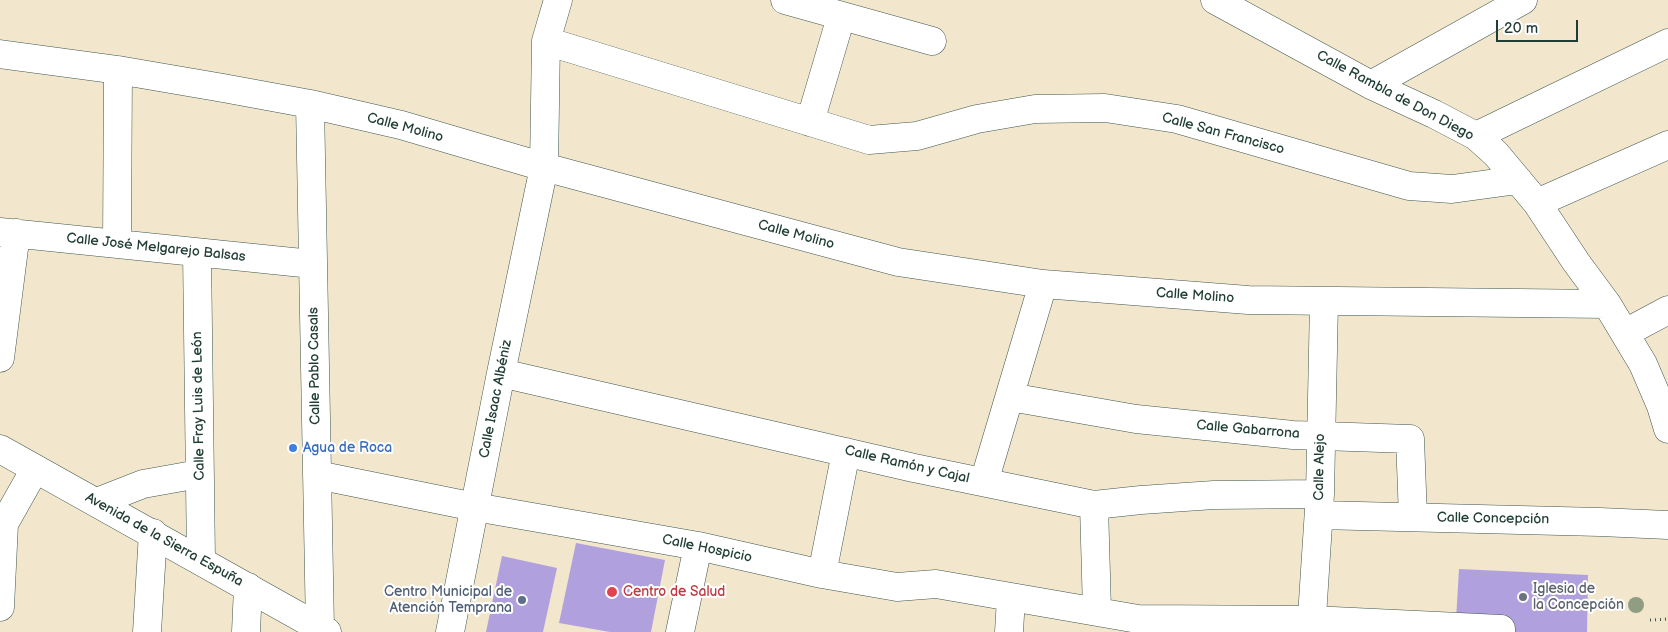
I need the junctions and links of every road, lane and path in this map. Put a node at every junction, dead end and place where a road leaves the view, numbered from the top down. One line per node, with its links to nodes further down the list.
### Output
1 (558, 0): 7 (street, Calle Isaac Albéniz)
2 (785, 0): 6 (street)
3 (1215, 0): 5 (street, Calle Rambla de Don Diego)
4 (1523, 0): 12 (street)
5 (1242, 7): 12 (street, Calle Rambla de Don Diego)
6 (841, 17): 8 (street); 14 (street)
7 (546, 41): 14 (street, Calle San Francisco); 17 (street, Calle Isaac Albéniz)
8 (932, 41)
9 (1668, 43): 15 (street)
10 (0, 54): 11 (street, Calle Molino)
11 (118, 70): 13 (street, Calle Molino); 21 (street)
12 (1371, 85): 15 (street, Calle Rambla de Don Diego)
13 (310, 104): 17 (street, Calle Molino); 23 (street, Calle Pablo Casals)
14 (810, 122): 18 (street, Calle San Francisco)
15 (1476, 136): 18 (street, Calle Rambla de Don Diego)
16 (1668, 145): 19 (street)
17 (544, 167): 24 (street, Calle Molino); 30 (street, Calle Isaac Albéniz)
18 (1518, 180): 19 (street, Calle Rambla de Don Diego)
19 (1538, 203): 26 (street, Calle Rambla de Don Diego)
20 (8, 233): 21 (street, Calle José Melgarejo Balsas); 29 (street)
21 (117, 244): 22 (street, Calle José Melgarejo Balsas)
22 (197, 253): 23 (street, Calle José Melgarejo Balsas); 37 (street, Calle Fray Luis de León)
23 (312, 264): 38 (street, Calle Pablo Casals)
24 (1043, 284): 25 (street, Calle Molino); 31 (street)
25 (1324, 302): 26 (street, Calle Molino); 33 (street, Calle Alejo)
26 (1607, 304): 28 (street, Calle Rambla de Don Diego)
27 (1668, 310): 28 (street)
28 (1625, 333): 32 (street, Calle Rambla de Don Diego)
29 (0, 358)
30 (501, 373): 35 (street, Calle Ramón y Cajal); 43 (street, Calle Isaac Albéniz)
31 (1010, 397): 33 (street, Calle Gabarrona); 39 (street)
32 (1666, 413)
33 (1321, 436): 41 (street, Calle Alejo); 44 (street, Calle Gabarrona)
34 (0, 449): 36 (street, Avenida de la Sierra Espuña)
35 (846, 452): 39 (street, Calle Ramón y Cajal); 50 (street)
36 (35, 469): 40 (street, Avenida de la Sierra Espuña); 46 (street)
37 (199, 474): 40 (street); 49 (street, Calle Fray Luis de León)
38 (317, 475): 43 (street, Calle Hospicio); 58 (street, Calle Pablo Casals)
39 (984, 482): 42 (street, Calle Ramón y Cajal)
40 (97, 502): 47 (street, Avenida de la Sierra Espuña)
41 (1319, 504): 42 (street, Calle Ramón y Cajal); 44 (street, Calle Concepción); 57 (street, Calle Alejo)
42 (1094, 505): 54 (street)
43 (476, 507): 48 (street, Calle Hospicio); 61 (street, Calle Isaac Albéniz)
44 (1412, 517): 45 (street, Calle Concepción)
45 (1668, 525)
46 (2, 526): 53 (street)
47 (153, 533): 49 (street, Avenida de la Sierra Espuña); 59 (street)
48 (698, 546): 50 (street, Calle Hospicio); 62 (street)
49 (200, 560): 51 (street, Avenida de la Sierra Espuña)
50 (822, 574): 52 (street, Calle Hospicio)
51 (248, 587): 58 (street, Avenida de la Sierra Espuña); 60 (street)
52 (1011, 598): 54 (street, Calle Hospicio); 63 (street)
53 (0, 607)
54 (1096, 611): 57 (street, Calle Hospicio)
55 (1668, 619): 56 (path)
56 (1650, 620)
57 (1312, 626): 64 (street, Calle Hospicio)
58 (323, 630)
59 (147, 632)
60 (246, 632)
61 (450, 632)
62 (680, 632)
63 (1009, 632)
64 (1501, 632)

